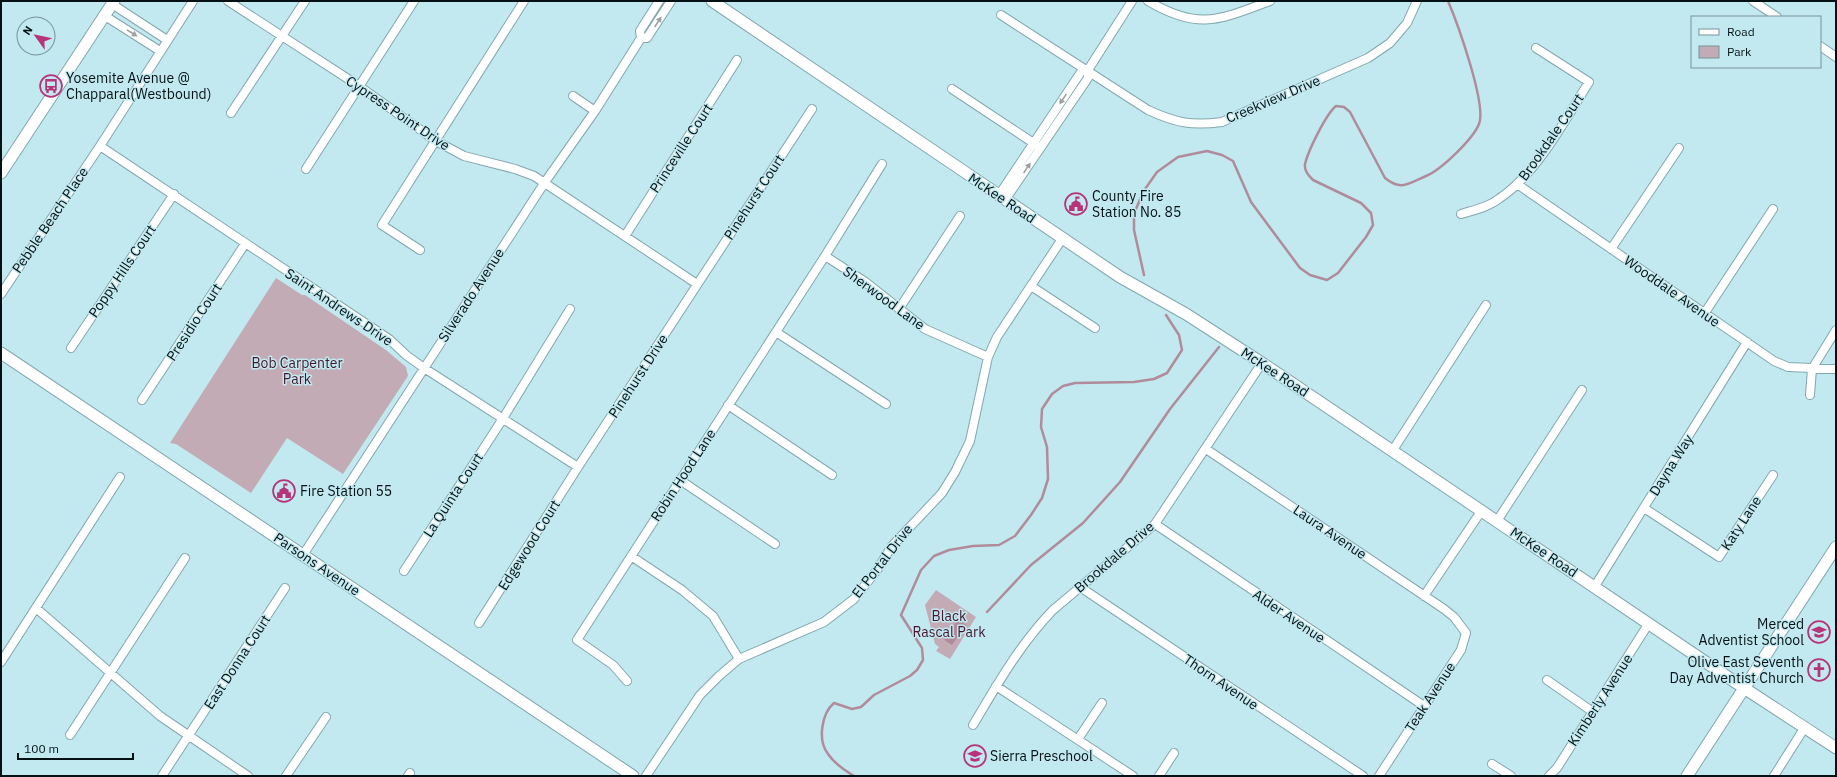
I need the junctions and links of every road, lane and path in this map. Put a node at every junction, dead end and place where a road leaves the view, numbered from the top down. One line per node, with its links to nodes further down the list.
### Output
1 (193, 1): 20 (street, Pebble Beach Place)
2 (228, 1): 18 (street, Cypress Point Drive)
3 (305, 1): 18 (street)
4 (414, 1): 27 (street)
5 (524, 1): 33 (street)
6 (659, 1): 19 (street, Silverado Avenue)
7 (671, 1): 19 (street, Silverado Avenue, one-way to 7)
8 (712, 1): 43 (street, McKee Road)
9 (1132, 1): 26 (street)
10 (1148, 1): 11 (street)
11 (1270, 1)
12 (1417, 1): 26 (street, Creekview Drive)
13 (1753, 1): 17 (street)
14 (113, 3): 16 (street); 20 (street)
15 (1000, 14): 26 (street, Creekview Drive)
16 (105, 16): 23 (street, one-way to 23); 39 (street)
17 (1776, 16)
18 (282, 36): 27 (street, Cypress Point Drive); 32 (street)
19 (641, 38): 31 (street, Silverado Avenue)
20 (167, 40): 23 (street, Pebble Beach Place)
21 (1821, 47): 24 (street)
22 (1536, 48): 41 (street, Brookdale Court)
23 (160, 51): 35 (street, Pebble Beach Place)
24 (1836, 57)
25 (737, 60): 47 (street, Princeville Court)
26 (1088, 70): 34 (street)
27 (359, 86): 33 (street, Cypress Point Drive); 38 (street)
28 (952, 89): 34 (street)
29 (573, 96): 31 (street)
30 (812, 109): 53 (street, Pinehurst Court)
31 (595, 111): 40 (street, Silverado Avenue)
32 (231, 113)
33 (436, 141): 40 (street, Cypress Point Drive); 51 (street)
34 (1037, 145): 43 (street)
35 (100, 146): 42 (street, Saint Andrews Drive); 55 (street, Pebble Beach Place)
36 (1679, 148): 50 (street)
37 (882, 164): 52 (street, Robin Hood Lane)
38 (306, 169)
39 (1, 173)
40 (545, 182): 47 (street, Cypress Point Drive); 68 (street, Silverado Avenue)
41 (1517, 184): 45 (street); 50 (street, Wooddale Avenue)
42 (174, 194): 49 (street, Saint Andrews Drive); 64 (street, Poppy Hills Court)
43 (1002, 198): 48 (street, McKee Road)
44 (1773, 209): 59 (street)
45 (1461, 214)
46 (960, 216): 58 (street)
47 (625, 236): 53 (street, Cypress Point Drive)
48 (1062, 239): 54 (street, El Portal Drive); 67 (street, McKee Road)
49 (245, 244): 68 (street, Saint Andrews Drive); 73 (street, Presidio Court)
50 (1611, 249): 59 (street, Wooddale Avenue)
51 (420, 250)
52 (825, 256): 58 (street, Sherwood Lane); 62 (street, Robin Hood Lane)
53 (697, 284): 79 (street, Pinehurst Drive)
54 (1031, 286): 60 (street); 66 (street, El Portal Drive)
55 (1, 294)
56 (1486, 305): 78 (street)
57 (570, 309): 76 (street, La Quinta Court)
58 (899, 309): 66 (street, Sherwood Lane)
59 (1704, 314): 63 (street, Wooddale Avenue)
60 (1095, 328)
61 (1836, 330): 69 (street)
62 (776, 332): 74 (street); 75 (street, Robin Hood Lane)
63 (1747, 342): 69 (street, Wooddale Avenue); 84 (street, Dayna Way)
64 (71, 348)
65 (1, 353): 90 (street, Parsons Avenue)
66 (988, 357): 102 (street, El Portal Drive)
67 (1262, 363): 77 (street, Brookdale Drive); 78 (street, McKee Road)
68 (424, 368): 76 (street, Saint Andrews Drive); 90 (street, Silverado Avenue)
69 (1812, 369): 70 (street, Wooddale Avenue); 72 (street)
70 (1836, 369)
71 (1582, 390): 86 (street)
72 (1810, 395)
73 (142, 400)
74 (886, 404)
75 (728, 405): 80 (street); 83 (street, Robin Hood Lane)
76 (502, 420): 79 (street, Saint Andrews Drive); 93 (street, La Quinta Court)
77 (1206, 449): 87 (street, Brookdale Drive); 97 (street, Laura Avenue)
78 (1393, 450): 85 (street, McKee Road)
79 (578, 467): 100 (street, Edgewood Court)
80 (832, 474)
81 (1773, 475): 84 (street, Katy Lane)
82 (120, 478): 98 (street)
83 (680, 480): 88 (street); 91 (street, Robin Hood Lane)
84 (1644, 508): 94 (street, Dayna Way)
85 (1482, 510): 86 (street, McKee Road); 97 (street)
86 (1497, 521): 94 (street, McKee Road)
87 (1155, 524): 95 (street, Brookdale Drive); 110 (street, Alder Avenue)
88 (775, 544)
89 (1836, 547): 108 (street)
90 (303, 555): 124 (street, Parsons Avenue)
91 (631, 556): 102 (street); 106 (street, Robin Hood Lane)
92 (185, 558): 104 (street)
93 (404, 571)
94 (1595, 586): 101 (street, McKee Road)
95 (1080, 587): 107 (street, Brookdale Drive); 128 (street, Thorn Avenue)
96 (285, 588): 116 (street, East Donna Court)
97 (1424, 596): 99 (street, Laura Avenue)
98 (36, 608): 103 (street); 104 (street)
99 (1454, 617): 110 (street, Teak Avenue)
100 (479, 622)
101 (1649, 623): 108 (street, McKee Road); 111 (street, Kimberly Avenue)
102 (739, 659): 125 (street, El Portal Drive)
103 (1, 662)
104 (110, 672): 115 (street); 116 (street)
105 (1547, 680): 111 (street)
106 (626, 681)
107 (996, 686): 113 (street, Brookdale Drive); 117 (street)
108 (1744, 688): 114 (street, McKee Road); 132 (street)
109 (1102, 703): 117 (street)
110 (1424, 706): 129 (street, Teak Avenue)
111 (1593, 712): 131 (street, Kimberly Avenue)
112 (326, 717): 123 (street)
113 (973, 725)
114 (1805, 727): 118 (street, McKee Road); 133 (street)
115 (70, 735)
116 (189, 735): 121 (street, East Donna Court); 122 (street)
117 (1078, 739): 126 (street)
118 (1836, 748)
119 (1174, 753): 127 (street)
120 (1492, 764): 130 (street)
121 (162, 776)
122 (248, 776)
123 (286, 776)
124 (633, 776)
125 (646, 776)
126 (1133, 776)
127 (1159, 776)
128 (1362, 776)
129 (1379, 776)
130 (1511, 776)
131 (1549, 776)
132 (1687, 776)
133 (1774, 776)

